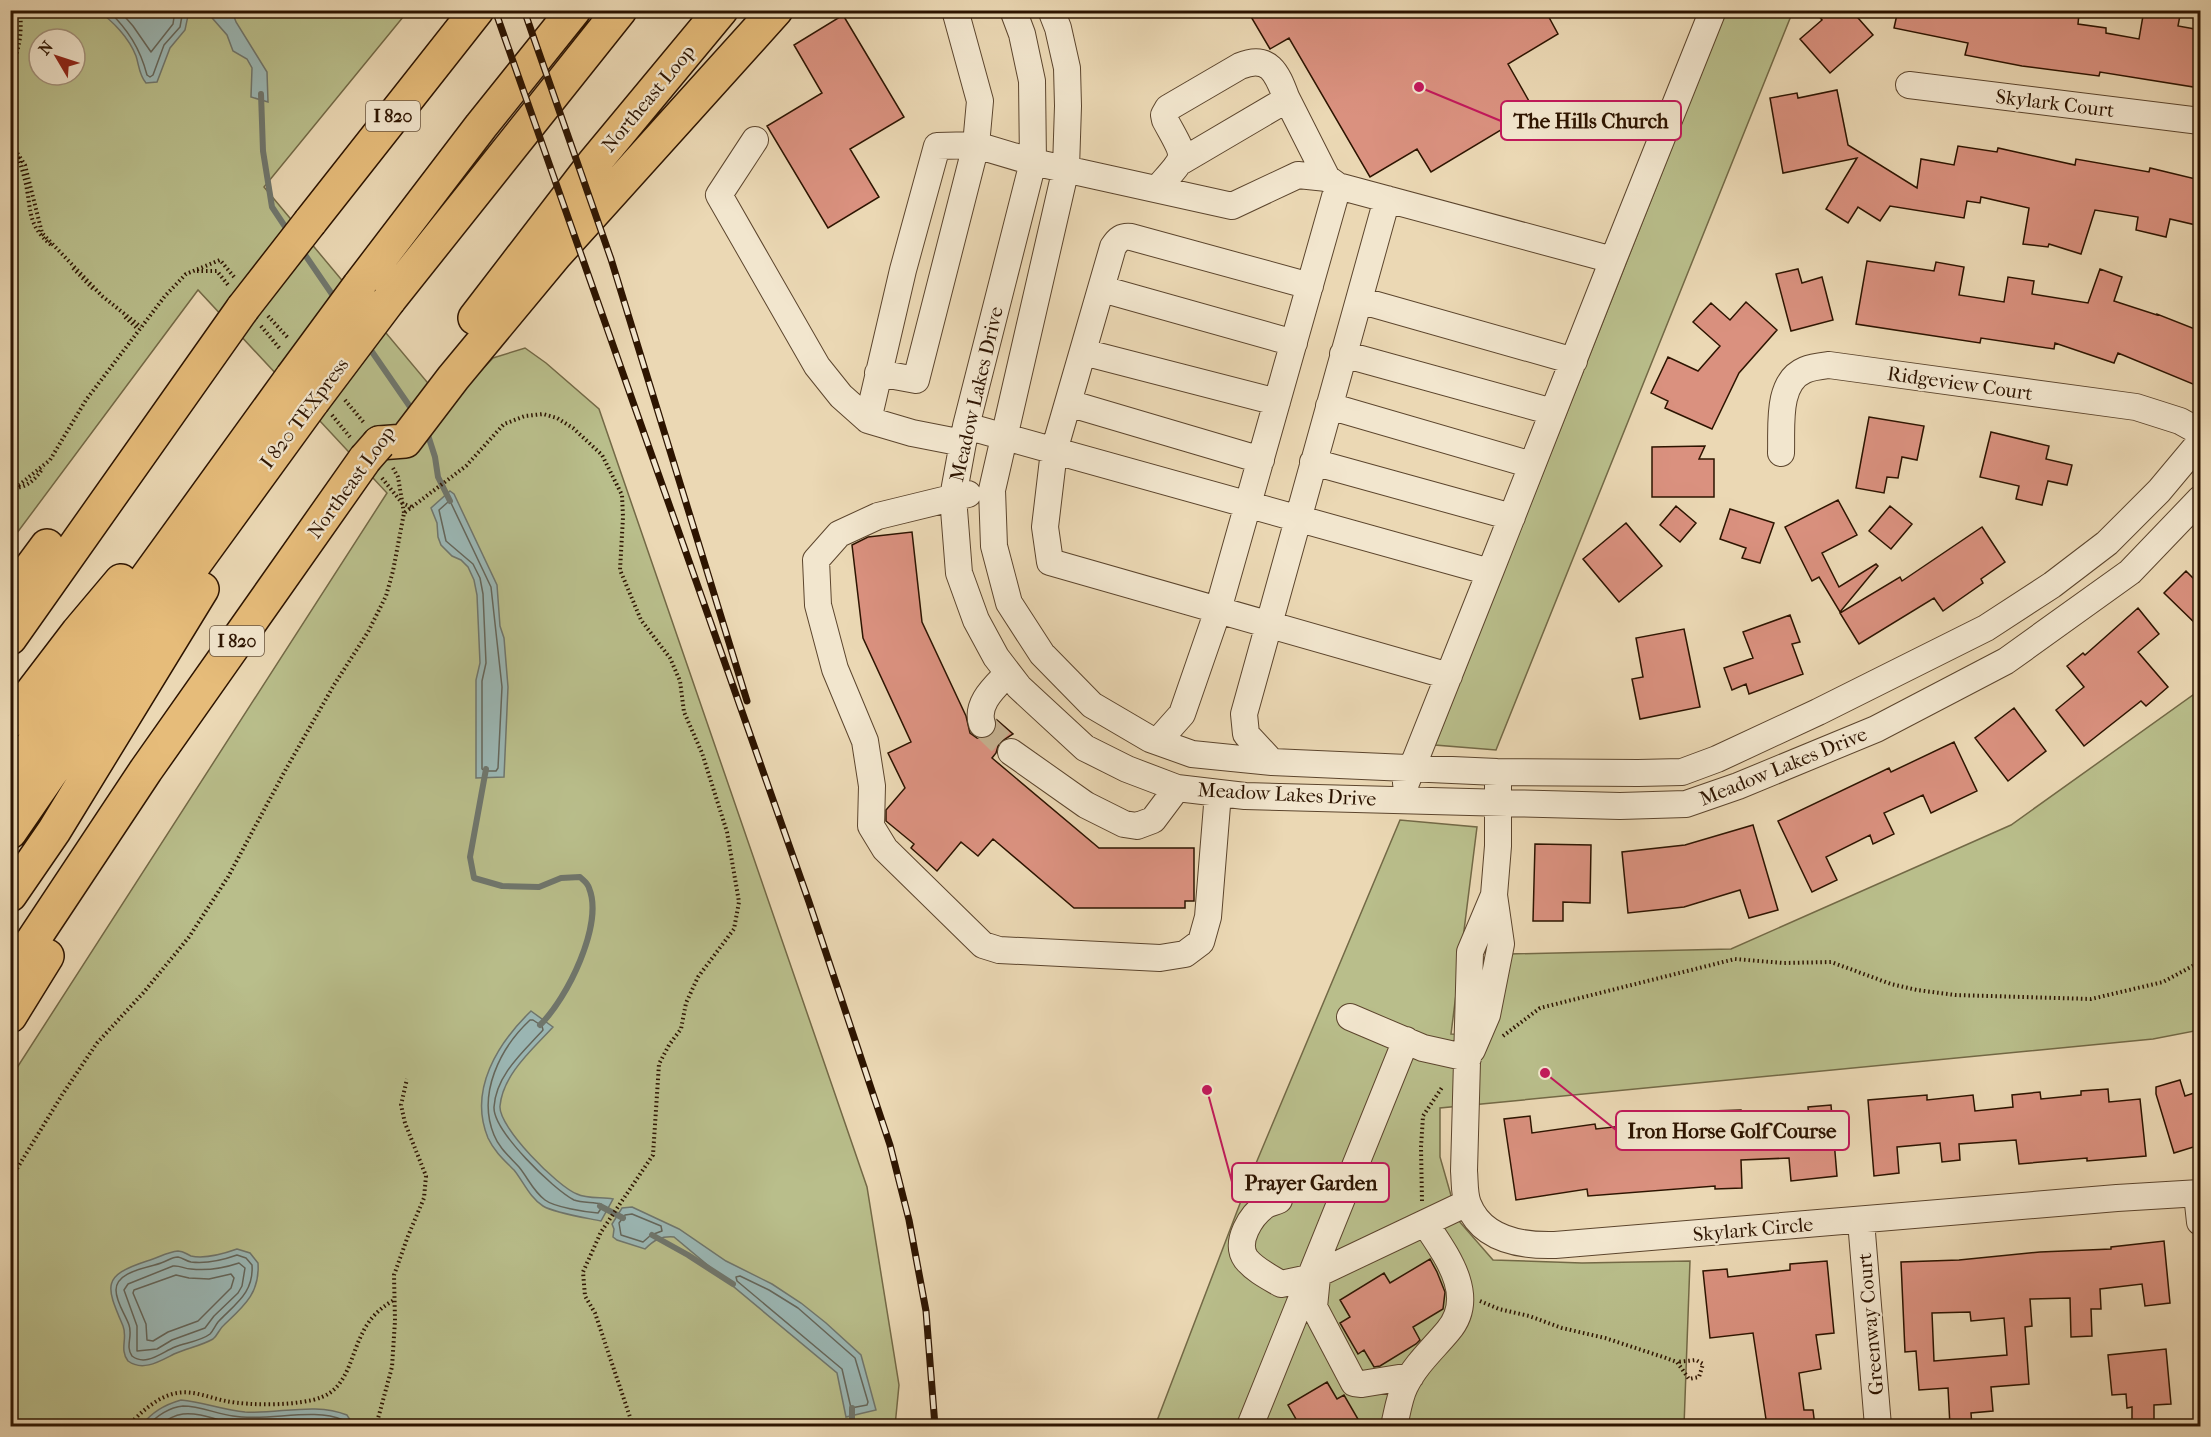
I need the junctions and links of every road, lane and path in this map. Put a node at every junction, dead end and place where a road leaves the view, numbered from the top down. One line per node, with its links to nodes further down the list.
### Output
1 (14, 10): 12 (path)
2 (20, 10): 13 (path)
3 (477, 10): 30 (highway, I 820, bridge)
4 (574, 10): 38 (highway, I 820 TEXpress, bridge)
5 (620, 10): 38 (highway, I 820 TEXpress, bridge)
6 (721, 10): 36 (highway, Northeast Loop / I 820)
7 (776, 10): 36 (highway)
8 (955, 10): 19 (street)
9 (1013, 10): 21 (street, Meadow Lakes Drive)
10 (1051, 10): 22 (street, Meadow Lakes Drive)
11 (1713, 10): 26 (street)
12 (10, 60)
13 (10, 70)
14 (1909, 85): 16 (street, Skylark Court)
15 (1286, 97): 20 (street); 20 (street); 23 (street)
16 (2200, 121)
17 (755, 140): 43 (street)
18 (10, 142): 31 (path); 53 (path)
19 (976, 145): 21 (street); 37 (street); 37 (street)
20 (1182, 161): 24 (street)
21 (1033, 162): 22 (street); 45 (street, Meadow Lakes Drive)
22 (1066, 168): 24 (street); 46 (street, Meadow Lakes Drive)
23 (1333, 182): 24 (street); 25 (street); 27 (street)
24 (1157, 189)
25 (1386, 199): 26 (street); 29 (street)
26 (1614, 260): 35 (street)
27 (1310, 286): 28 (street); 32 (street)
28 (1102, 288): 32 (street); 33 (street)
29 (1359, 300): 34 (street); 35 (street)
30 (241, 311): 63 (highway); 66 (highway, I 820)
31 (141, 327)
32 (1294, 343): 39 (street)
33 (1083, 352): 39 (street); 40 (street)
34 (1343, 354): 41 (street); 42 (street)
35 (1574, 361): 42 (street)
36 (447, 371): 81 (highway, Northeast Loop / I 820)
37 (878, 373): 43 (street)
38 (302, 389): 57 (highway, I 820 TEXpress); 61 (highway, I 820 TEXpress)
39 (1277, 402): 50 (street)
40 (1068, 403): 48 (street); 50 (street)
41 (1329, 406): 51 (street); 52 (street)
42 (1554, 412): 52 (street)
43 (868, 420): 45 (street)
44 (2200, 432): 49 (street, Ridgeview Court)
45 (964, 435): 46 (street); 55 (street, Meadow Lakes Drive)
46 (1004, 437): 48 (street); 54 (street, Meadow Lakes Drive)
47 (2200, 442): 75 (street, Meadow Lakes Drive)
48 (1054, 451): 58 (street); 64 (street)
49 (1781, 453)
50 (1261, 460): 58 (street)
51 (1313, 462): 59 (street); 60 (street)
52 (1532, 465): 59 (street)
53 (10, 488)
54 (992, 490): 55 (street); 71 (street, Meadow Lakes Drive)
55 (953, 497): 67 (street, Meadow Lakes Drive); 78 (street)
56 (2200, 499): 80 (street, Meadow Lakes Drive)
57 (238, 503): 82 (highway, I 820 TEXpress); 83 (highway)
58 (1248, 505): 60 (street); 64 (street)
59 (1512, 517): 62 (street)
60 (1298, 518): 62 (street); 65 (street)
61 (189, 521): 69 (highway); 76 (highway, I 820 TEXpress)
62 (1490, 572): 68 (street)
63 (10, 596)
64 (1218, 610): 65 (street); 71 (street)
65 (1269, 624): 68 (street); 73 (street)
66 (10, 638)
67 (1008, 673): 70 (street); 77 (street, Meadow Lakes Drive)
68 (1449, 676): 74 (street)
69 (10, 721)
70 (982, 724)
71 (1158, 741): 73 (street, Meadow Lakes Drive)
72 (1011, 753): 77 (street)
73 (1272, 762): 74 (street, Meadow Lakes Drive)
74 (1412, 768): 75 (street, Meadow Lakes Drive); 79 (street)
75 (1497, 772): 80 (street)
76 (10, 778)
77 (1177, 788): 78 (street, Meadow Lakes Drive)
78 (1218, 793): 79 (street, Meadow Lakes Drive)
79 (1400, 800): 80 (street, Meadow Lakes Drive)
80 (1498, 803): 89 (street)
81 (110, 825): 85 (highway, Northeast Loop / I 820); 86 (highway)
82 (10, 832)
83 (10, 895)
84 (2200, 962): 89 (path)
85 (10, 975)
86 (10, 1016)
87 (1350, 1017): 88 (street)
88 (1406, 1040): 89 (street); 98 (street)
89 (1468, 1058): 94 (street); 97 (path)
90 (406, 1079): 100 (path)
91 (10, 1180): 105 (path)
92 (2199, 1194): 95 (street, Skylark Circle); 96 (street)
93 (1279, 1200): 98 (street)
94 (1467, 1203): 95 (street, Skylark Circle); 97 (street)
95 (1861, 1221): 108 (street, Greenway Court)
96 (2200, 1222)
97 (1425, 1223): 98 (street); 99 (street)
98 (1313, 1276): 102 (street); 106 (street)
99 (1460, 1292): 101 (path); 102 (street)
100 (395, 1300): 103 (path); 104 (path)
101 (1677, 1362): 101 (path)
102 (1411, 1376): 107 (street)
103 (128, 1426)
104 (376, 1426)
105 (633, 1426)
106 (1250, 1426)
107 (1394, 1426)
108 (1878, 1426)

